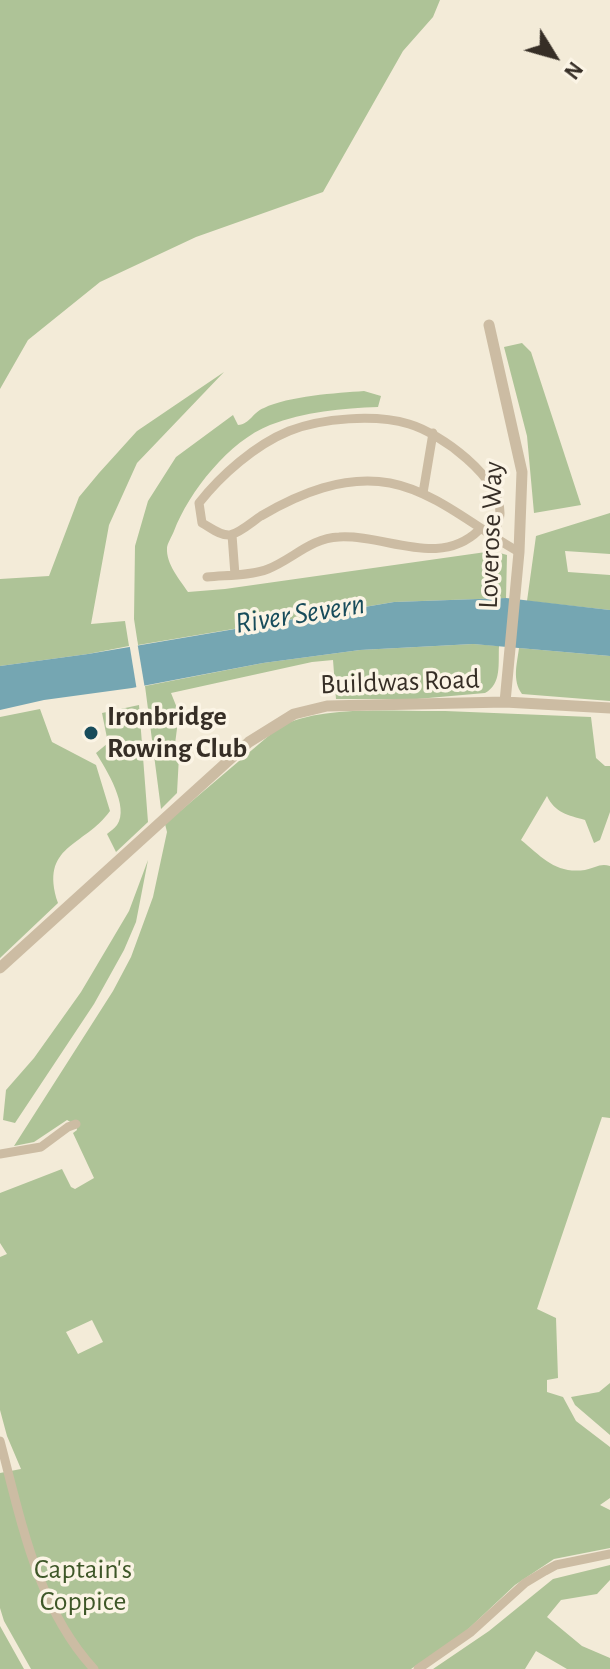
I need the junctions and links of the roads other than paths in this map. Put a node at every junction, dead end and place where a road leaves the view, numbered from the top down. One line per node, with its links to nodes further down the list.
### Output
1 (489, 325): 7 (street, Loverose Way)
2 (433, 433): 3 (street); 5 (street); 6 (street)
3 (423, 493): 4 (street); 5 (street)
4 (479, 530): 6 (street); 8 (street)
5 (232, 535): 8 (street)
6 (492, 538): 7 (street)
7 (519, 552): 10 (street, Loverose Way)
8 (235, 575): 9 (street)
9 (207, 577)
10 (505, 702): 11 (street, Buildwas Road); 12 (street, Buildwas Road)
11 (610, 708)
12 (0, 968)
13 (70, 1124): 14 (street)
14 (0, 1154)
15 (0, 1441): 17 (street)
16 (610, 1554): 18 (street)
17 (94, 1669)
18 (418, 1669)

